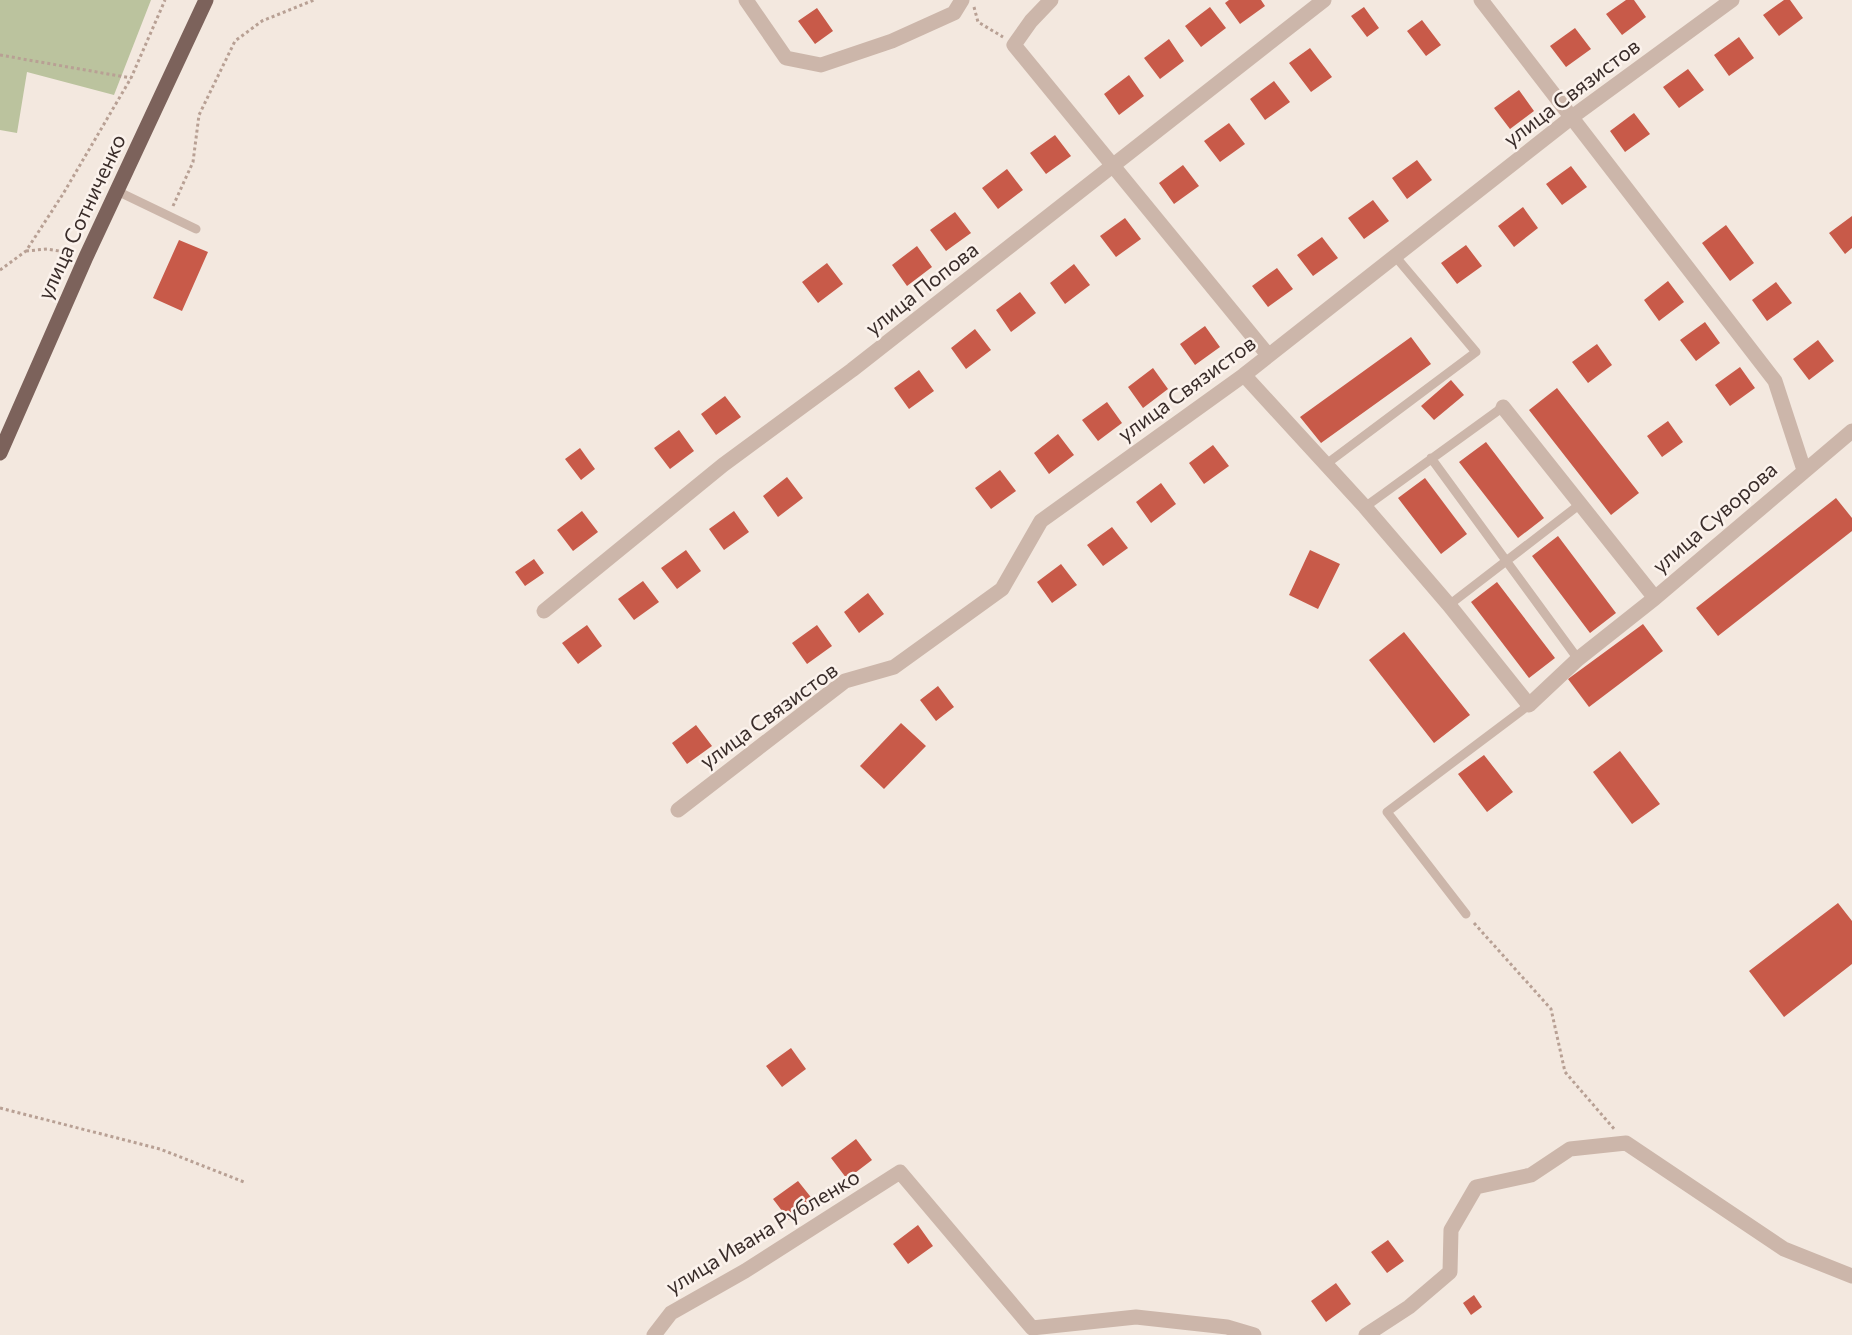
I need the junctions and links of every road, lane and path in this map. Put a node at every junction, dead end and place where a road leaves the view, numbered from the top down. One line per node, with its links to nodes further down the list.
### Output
1 (165, 0): 13 (path)
2 (206, 0): 16 (main road, улица Сотниченко)
3 (314, 0): 17 (path)
4 (746, 0): 5 (street)
5 (962, 0)
6 (972, 0): 11 (path)
7 (1051, 0): 11 (street)
8 (1324, 0): 15 (street, улица Попова)
9 (1481, 0): 14 (street)
10 (1732, 0): 14 (street, улица Связистов)
11 (1014, 45): 15 (street)
12 (0, 55): 13 (path)
13 (131, 78): 19 (path)
14 (1572, 117): 20 (street, улица Связистов); 30 (street)
15 (1113, 167): 23 (street); 36 (street, улица Попова)
16 (117, 191): 17 (lane); 21 (main road, улица Сотниченко)
17 (168, 217): 18 (lane)
18 (196, 230)
19 (26, 251): 21 (path); 22 (path)
20 (1395, 256): 23 (street, улица Связистов); 29 (lane)
21 (86, 257): 27 (main road, улица Сотниченко)
22 (0, 270)
23 (1268, 355): 24 (street, улица Связистов)
24 (1244, 375): 29 (street); 39 (street, улица Связистов)
25 (1503, 407): 28 (lane); 31 (street, улица Суворова)
26 (1852, 431): 30 (street, улица Суворова)
27 (0, 453)
28 (1431, 458): 32 (lane); 33 (lane)
29 (1325, 465): 32 (street)
30 (1804, 470): 34 (street, улица Суворова)
31 (1580, 505): 33 (lane); 34 (street, улица Суворова)
32 (1365, 507): 35 (street)
33 (1506, 561): 35 (lane); 37 (lane)
34 (1655, 598): 37 (street)
35 (1449, 605): 38 (street)
36 (544, 611)
37 (1578, 659): 38 (street)
38 (1529, 705): 40 (lane)
39 (678, 810)
40 (1466, 914): 42 (path)
41 (0, 1108): 43 (path)
42 (1626, 1143): 44 (street); 47 (street)
43 (244, 1182)
44 (1852, 1276)
45 (654, 1335): 46 (street, улица Ивана Рубленко)
46 (1254, 1335)
47 (1366, 1335)

